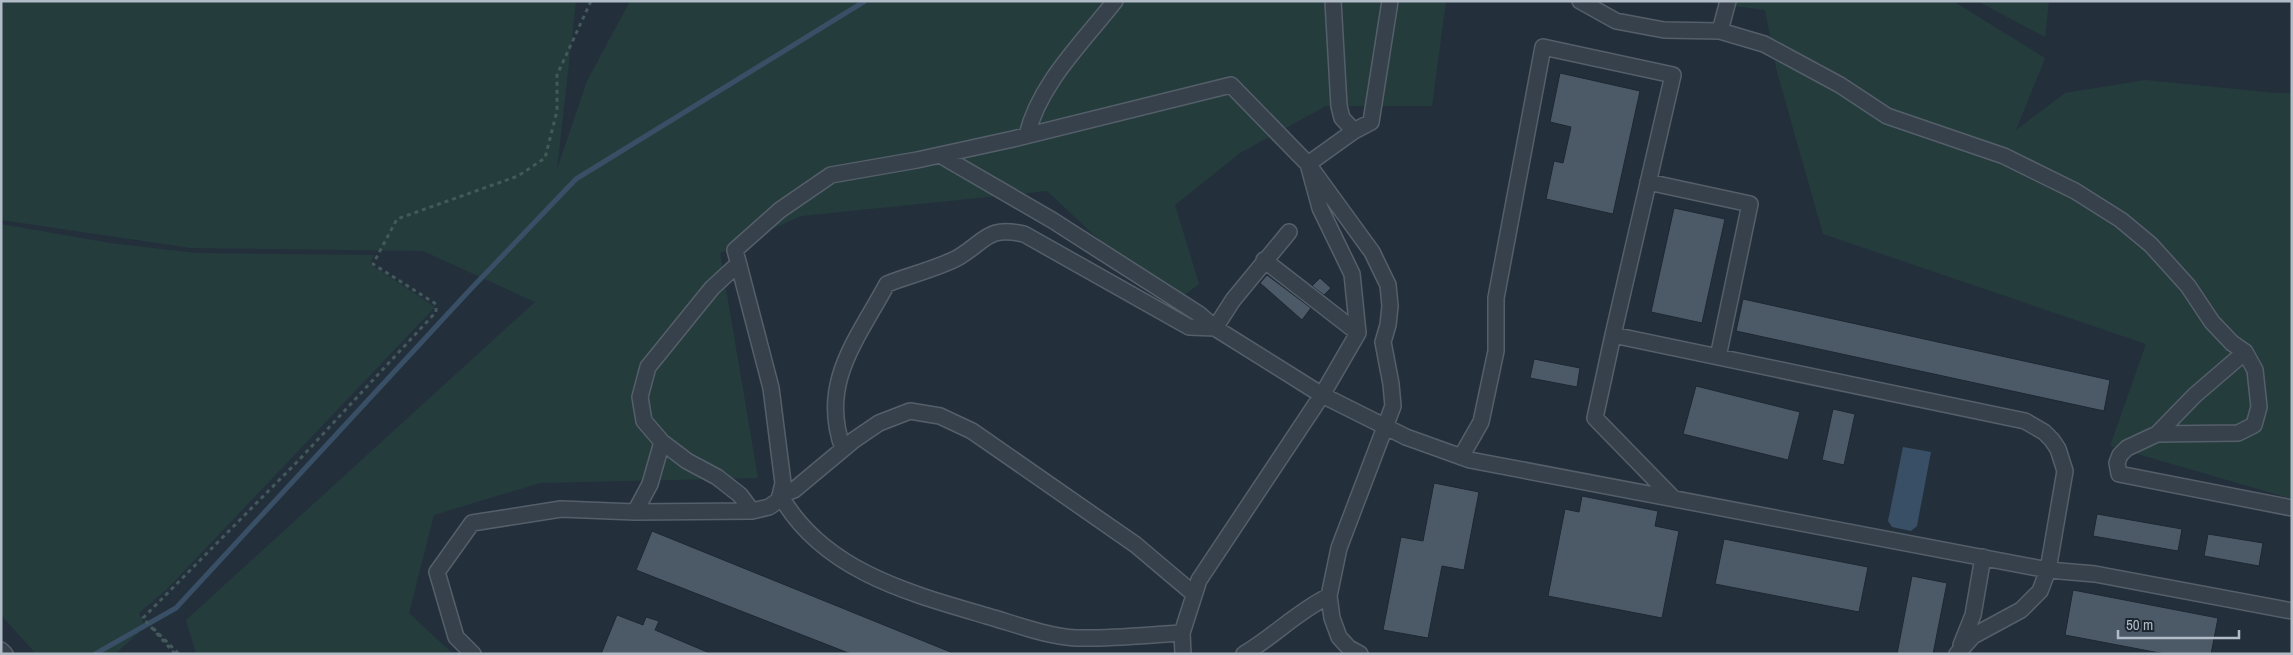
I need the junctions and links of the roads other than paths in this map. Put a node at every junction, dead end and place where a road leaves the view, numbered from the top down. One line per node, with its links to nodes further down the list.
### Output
1 (1115, 1): 8 (lane)
2 (1332, 1): 7 (lane)
3 (1390, 1): 7 (lane)
4 (1580, 1): 6 (lane)
5 (1728, 1): 6 (lane)
6 (1720, 32): 18 (lane)
7 (1354, 131): 10 (lane)
8 (1027, 135): 9 (lane); 10 (lane)
9 (940, 155): 14 (lane); 15 (lane)
10 (1308, 164): 16 (lane); 21 (lane)
11 (1648, 182): 17 (lane); 19 (lane); 25 (lane)
12 (1289, 232): 13 (lane)
13 (1264, 260): 15 (lane); 16 (lane)
14 (738, 264): 23 (lane); 26 (lane)
15 (1215, 328): 20 (lane); 24 (lane)
16 (1358, 333): 20 (lane)
17 (1613, 335): 19 (lane); 27 (lane)
18 (2244, 352): 22 (lane); 22 (lane)
19 (1718, 357): 32 (lane)
20 (1322, 395): 21 (lane); 33 (lane)
21 (1384, 427): 25 (lane); 34 (lane)
22 (2157, 434): 28 (lane)
23 (662, 442): 29 (lane); 30 (lane)
24 (843, 449): 26 (lane); 33 (lane)
25 (1461, 457): 27 (lane)
26 (780, 495): 29 (lane); 36 (lane)
27 (1673, 498): 31 (lane)
28 (2292, 508)
29 (752, 511): 30 (lane)
30 (635, 512): 39 (lane)
31 (1983, 557): 32 (lane); 43 (lane)
32 (2048, 570): 35 (lane); 43 (lane)
33 (1194, 594): 36 (lane)
34 (1329, 596): 41 (lane); 42 (lane)
35 (2292, 611)
36 (1182, 632): 40 (lane)
37 (1, 650): 38 (lane)
38 (5, 654)
39 (473, 654)
40 (1183, 654)
41 (1244, 654)
42 (1360, 654)
43 (1957, 654)

